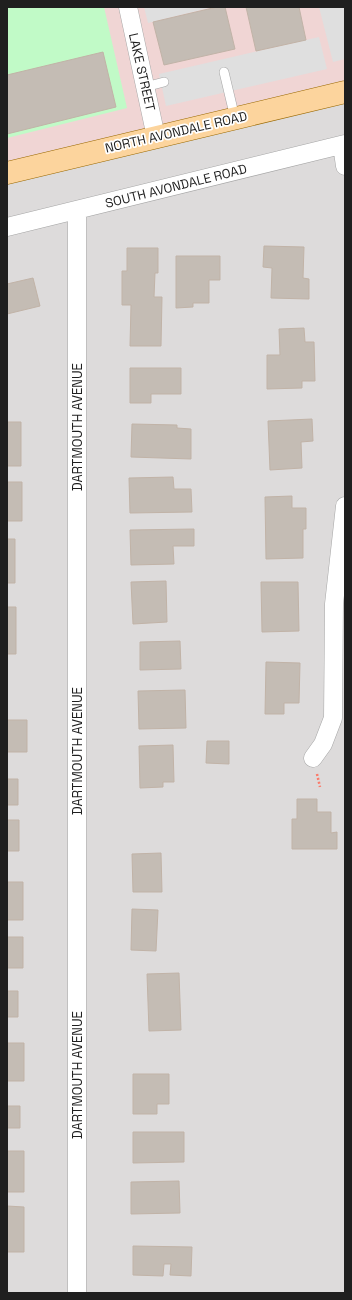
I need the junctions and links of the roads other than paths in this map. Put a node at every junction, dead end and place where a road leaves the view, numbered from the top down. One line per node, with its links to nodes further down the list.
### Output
1 (128, 7): 4 (street, LAKE STREET)
2 (224, 72): 6 (lane)
3 (164, 82): 4 (lane)
4 (145, 87): 7 (street, LAKE STREET)
5 (345, 92): 6 (main road, NORTH AVONDALE ROAD)
6 (235, 118): 7 (main road, NORTH AVONDALE ROAD)
7 (156, 137): 10 (main road, NORTH AVONDALE ROAD)
8 (343, 145): 9 (street); 11 (street, SOUTH AVONDALE ROAD)
9 (345, 166)
10 (7, 173)
11 (77, 210): 12 (street, SOUTH AVONDALE ROAD); 15 (street, DARTMOUTH AVENUE)
12 (7, 227)
13 (345, 506): 14 (street)
14 (313, 758)
15 (77, 1293)

